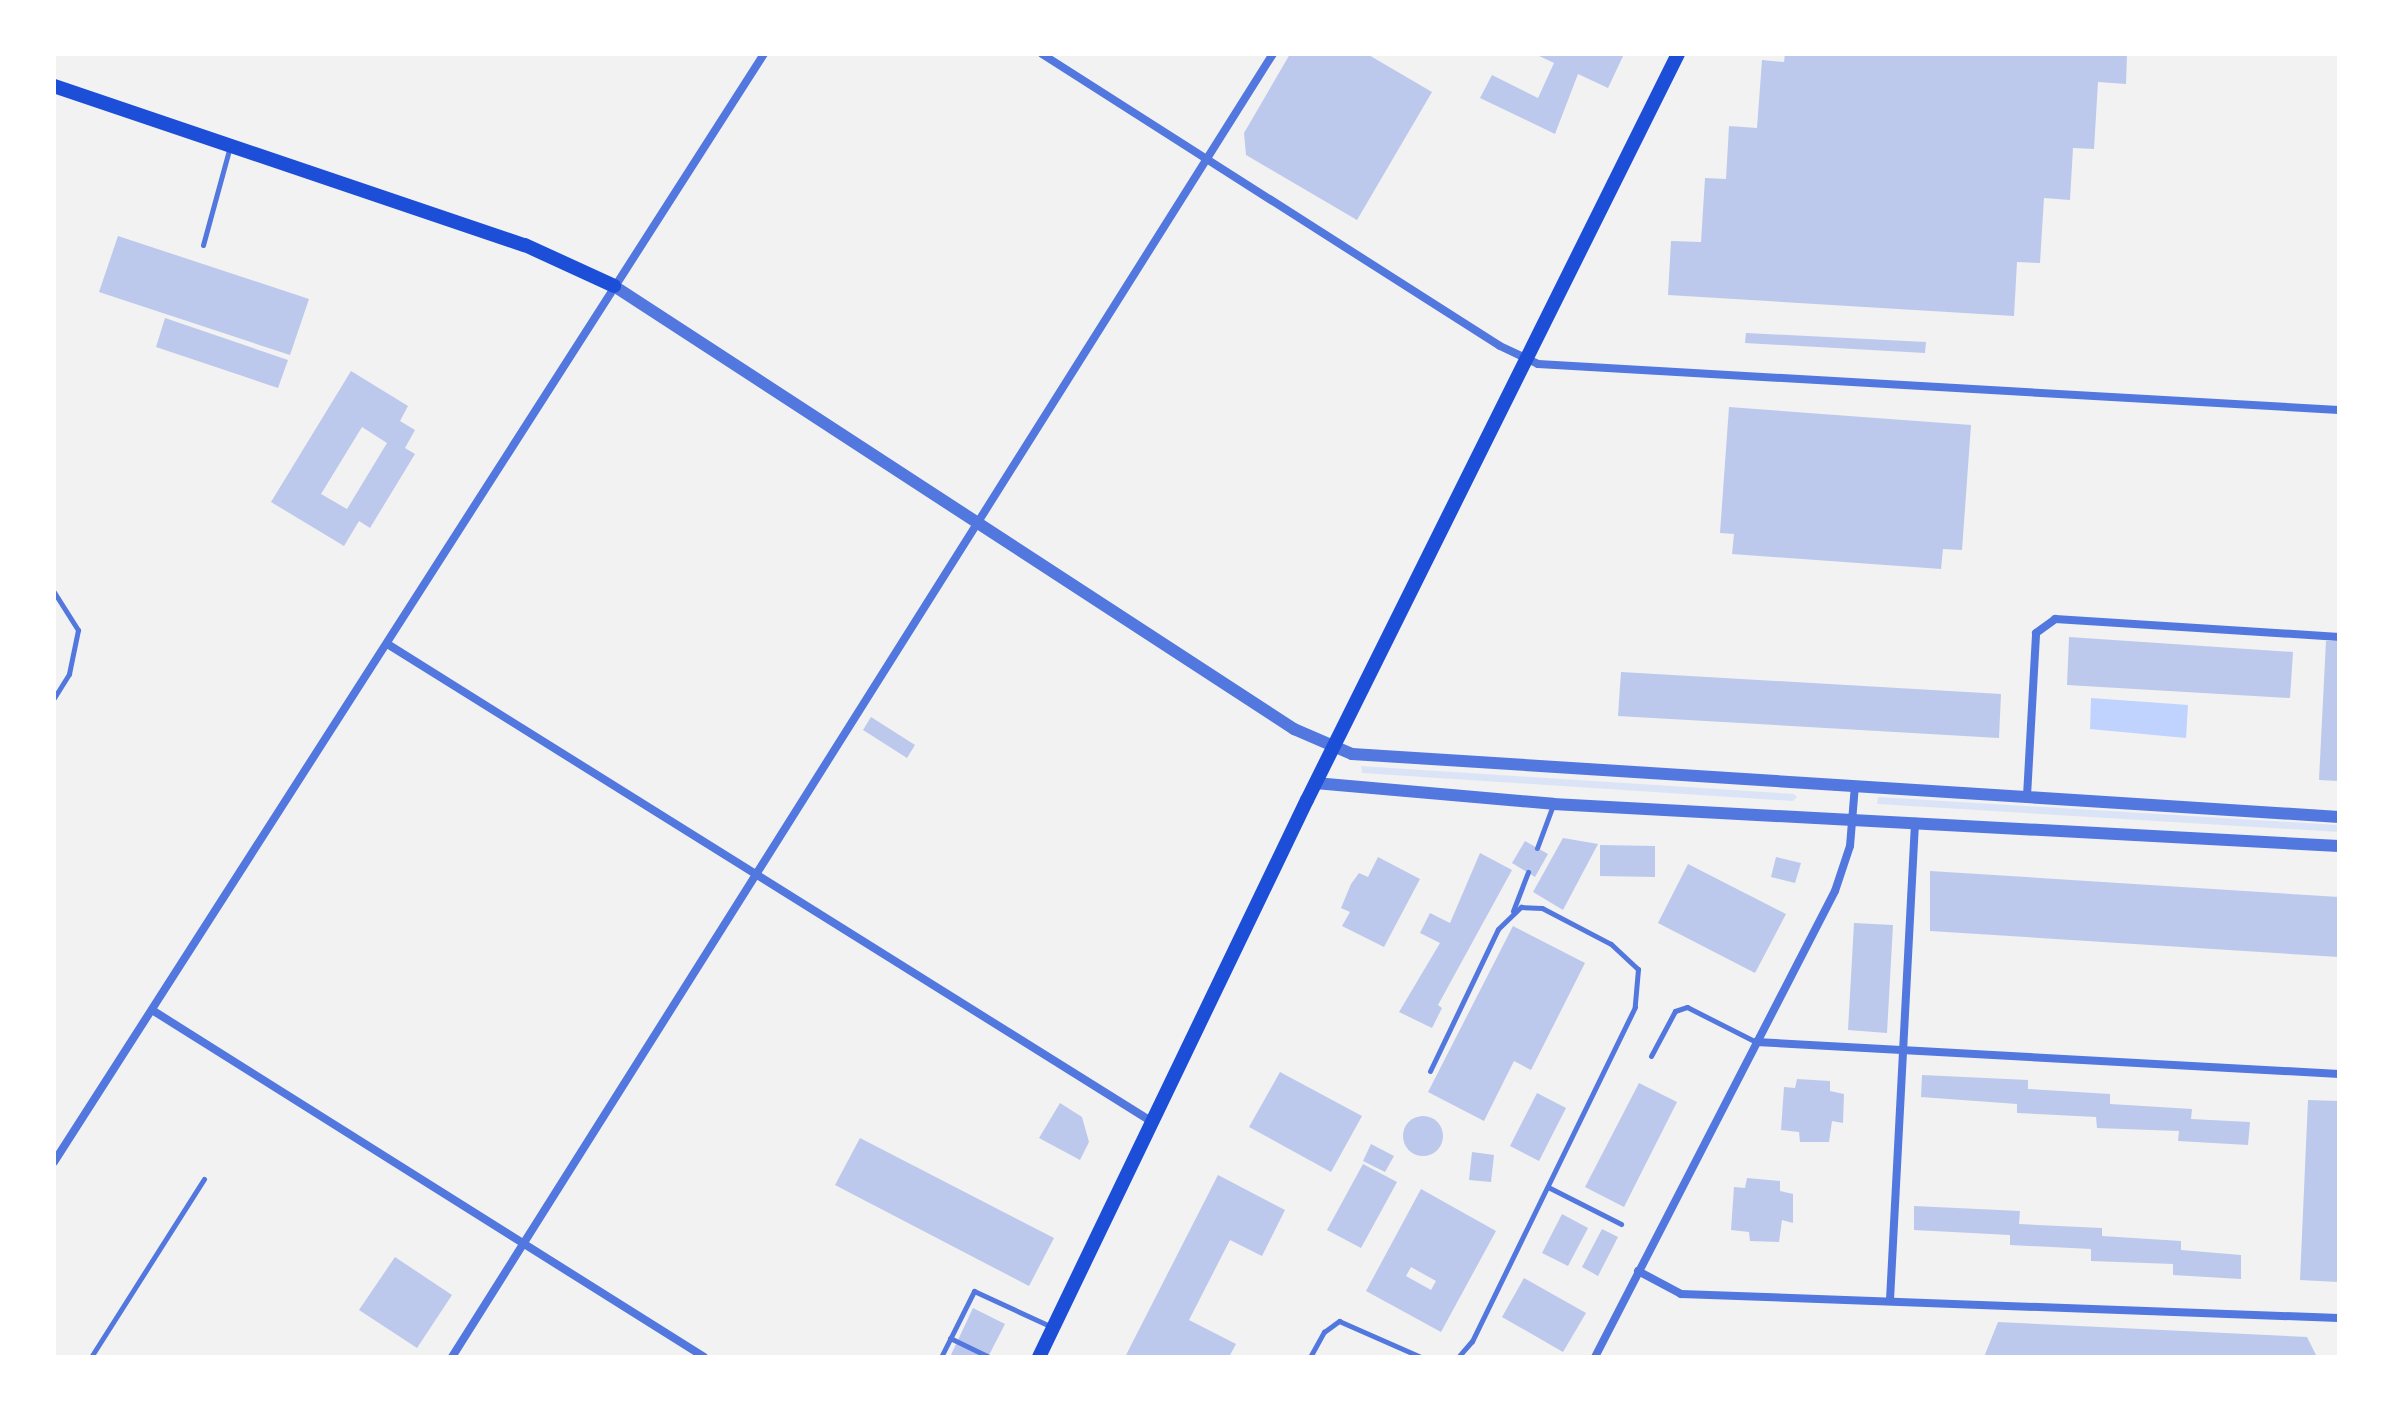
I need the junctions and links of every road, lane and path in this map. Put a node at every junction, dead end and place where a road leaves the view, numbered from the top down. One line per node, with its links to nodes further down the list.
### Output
1 (764, 54): 9 (street)
2 (1042, 54): 7 (street)
3 (1273, 54): 7 (street)
4 (1678, 54): 10 (main road)
5 (54, 86): 6 (main road)
6 (231, 146): 8 (lane); 9 (main road)
7 (1207, 158): 10 (street); 12 (street)
8 (203, 245)
9 (614, 286): 12 (street); 15 (street)
10 (1526, 360): 11 (street); 17 (main road)
11 (2339, 410)
12 (974, 525): 17 (street); 28 (street)
13 (54, 592): 16 (lane)
14 (2339, 637): 20 (street)
15 (389, 645): 28 (street); 30 (street)
16 (54, 698)
17 (1332, 748): 18 (main road); 19 (street)
18 (1315, 783): 21 (street); 36 (main road)
19 (1855, 785): 20 (street); 23 (street)
20 (2027, 796): 22 (street)
21 (1553, 804): 23 (street); 26 (lane)
22 (2339, 817)
23 (1853, 818): 24 (street); 31 (street)
24 (1915, 822): 25 (street); 32 (street)
25 (2339, 846)
26 (1537, 848)
27 (1528, 872): 29 (lane)
28 (758, 877): 36 (street); 41 (street)
29 (1513, 911): 34 (lane); 39 (lane)
30 (152, 1010): 37 (street); 41 (street)
31 (1756, 1042): 32 (street); 33 (lane); 42 (street)
32 (1902, 1050): 35 (street); 43 (street)
33 (1651, 1056)
34 (1430, 1071)
35 (2339, 1074)
36 (1154, 1123): 45 (main road)
37 (54, 1162)
38 (204, 1179): 47 (lane)
39 (1548, 1187): 40 (lane); 55 (lane)
40 (1621, 1224)
41 (521, 1245): 48 (street); 49 (street)
42 (1638, 1271): 43 (street); 56 (street)
43 (1890, 1300): 44 (street)
44 (2339, 1318)
45 (1053, 1328): 46 (lane); 52 (main road)
46 (950, 1338): 50 (lane); 51 (lane)
47 (91, 1357)
48 (452, 1357)
49 (704, 1357)
50 (941, 1357)
51 (989, 1357)
52 (1039, 1357)
53 (1310, 1357): 54 (lane)
54 (1421, 1357)
55 (1458, 1357)
56 (1595, 1357)

